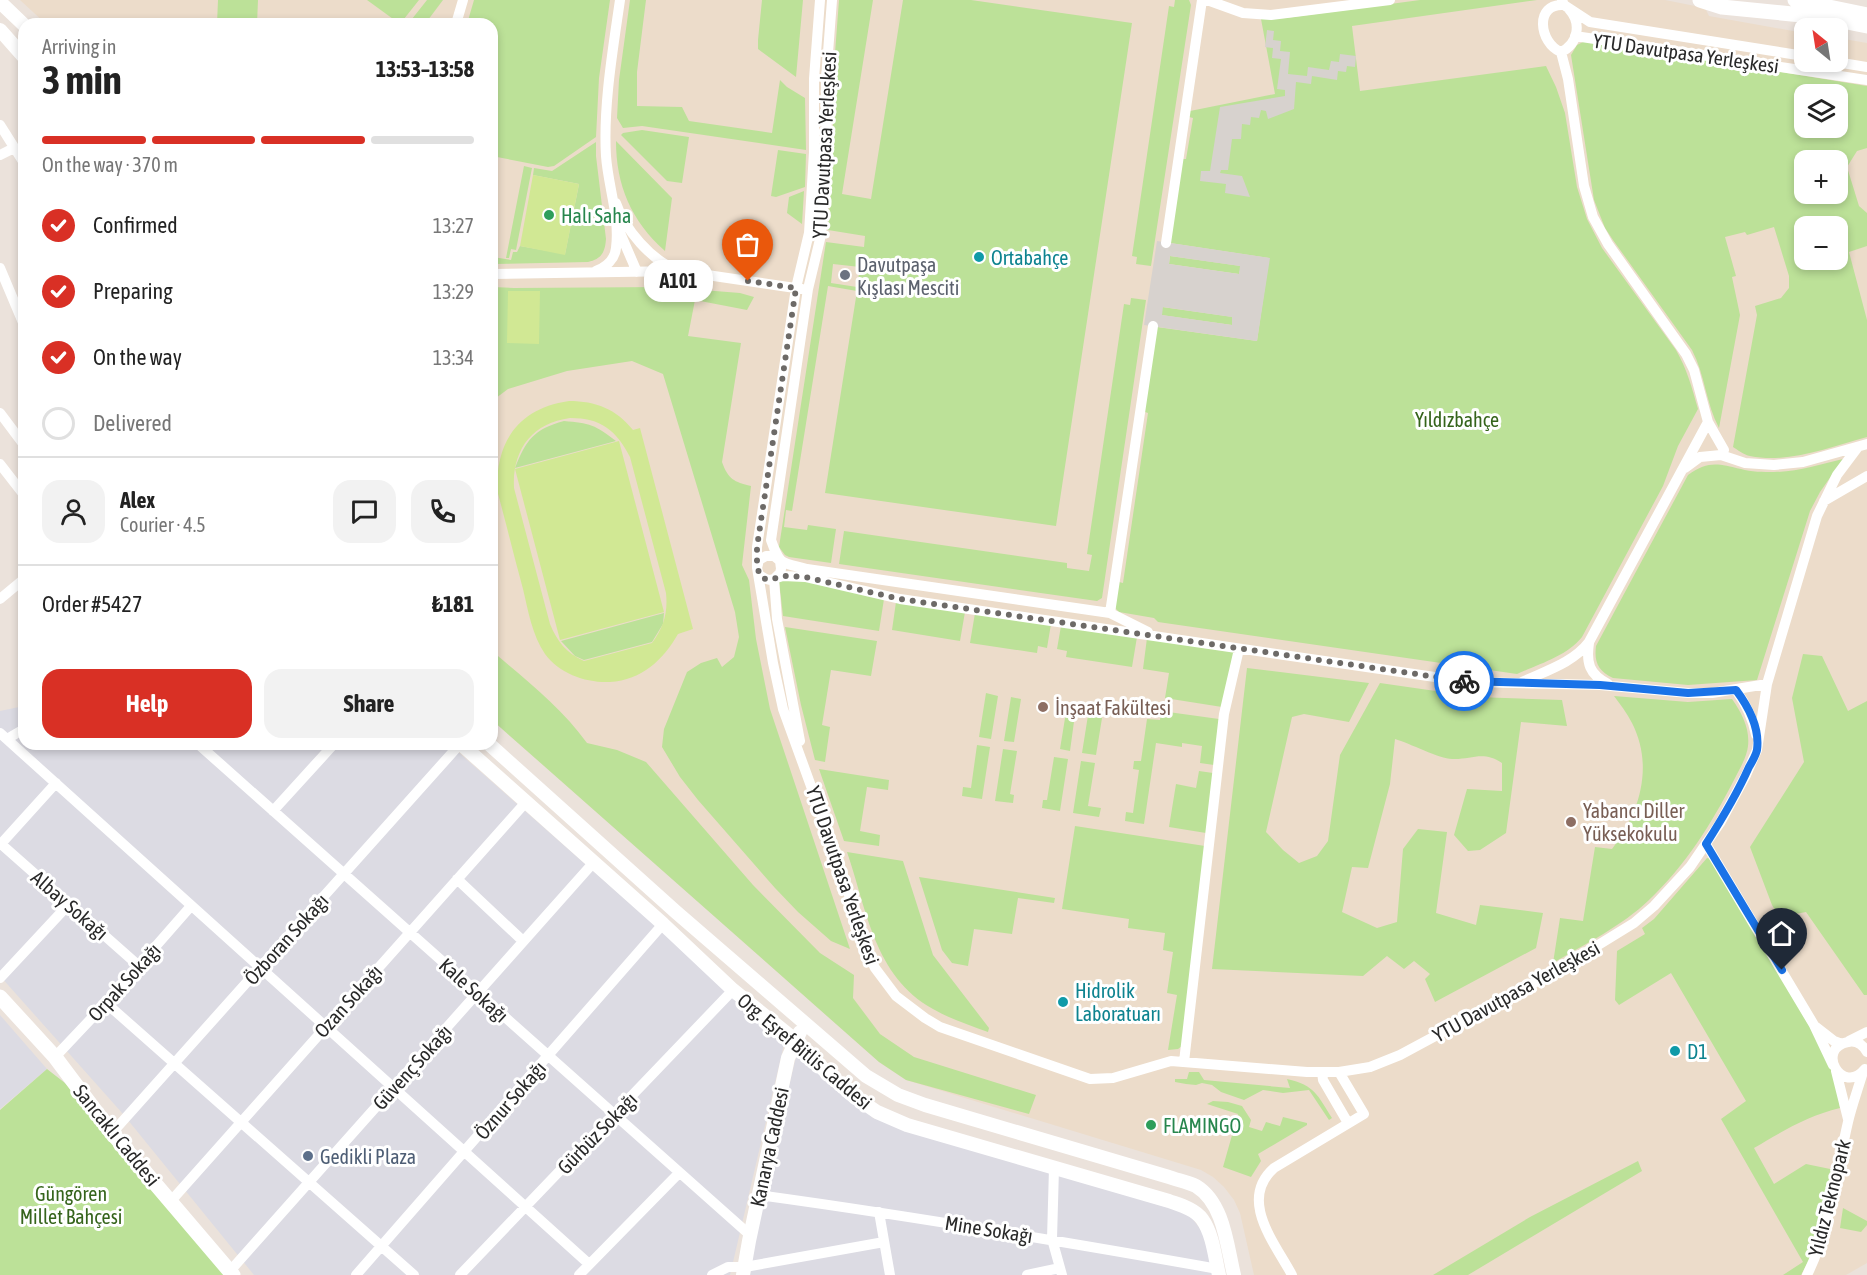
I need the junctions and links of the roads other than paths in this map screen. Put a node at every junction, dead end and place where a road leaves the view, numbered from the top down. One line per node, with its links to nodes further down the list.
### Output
1 (463, 0): 15 (street)
2 (620, 0): 30 (street)
3 (820, 0): 38 (street, YTU Davutpasa Yerleşkesi)
4 (832, 0): 39 (street, YTU Davutpasa Yerleşkesi)
5 (1202, 0): 32 (street)
6 (1207, 0): 7 (street)
7 (1390, 0)
8 (1703, 0): 13 (main road)
9 (1795, 0): 14 (main road)
10 (0, 2): 16 (street)
11 (1563, 2): 12 (street); 19 (street); 22 (street, YTU Davutpasa Yerleşkesi)
12 (1550, 3): 21 (street)
13 (1752, 5): 17 (main road)
14 (1867, 15)
15 (458, 18)
16 (18, 20)
17 (1867, 26)
18 (0, 30): 20 (street)
19 (1575, 36): 21 (street); 25 (street, YTU Davutpasa Yerleşkesi)
20 (18, 50)
21 (1561, 52): 43 (street)
22 (1794, 54)
23 (1848, 64): 24 (street)
24 (1867, 67)
25 (1867, 80)
26 (0, 125): 27 (street)
27 (14, 148): 28 (street); 29 (street)
28 (18, 154)
29 (0, 155)
30 (608, 173): 31 (street); 34 (street)
31 (616, 220): 35 (street); 36 (street)
32 (1166, 243)
33 (0, 268): 40 (street)
34 (680, 271): 35 (street); 38 (street)
35 (637, 272): 36 (street)
36 (589, 273): 37 (street)
37 (498, 274)
38 (796, 288): 39 (street); 53 (street, YTU Davutpasa Yerleşkesi)
39 (808, 290): 52 (street, YTU Davutpasa Yerleşkesi)
40 (18, 311)
41 (1153, 326): 57 (street)
42 (0, 412): 44 (street)
43 (1708, 422): 46 (street); 48 (street)
44 (18, 437)
45 (1862, 445): 48 (street); 51 (street, YTU Davutpasa Yerleşkesi)
46 (1724, 450)
47 (0, 464): 50 (street)
48 (1683, 470): 59 (street)
49 (1867, 476): 51 (street)
50 (18, 487)
51 (1824, 501): 62 (street, YTU Davutpasa Yerleşkesi)
52 (777, 558): 53 (street); 54 (street, YTU Davutpasa Yerleşkesi); 57 (street)
53 (757, 568): 54 (street); 74 (street, YTU Davutpasa Yerleşkesi)
54 (774, 579): 58 (street); 74 (street, YTU Davutpasa Yerleşkesi)
55 (18, 584): 56 (street)
56 (0, 599)
57 (1110, 613): 58 (street)
58 (1159, 637): 60 (street)
59 (1589, 642): 61 (street); 63 (street)
60 (1239, 649): 61 (street); 104 (street)
61 (1519, 683): 63 (street)
62 (1767, 684): 64 (street); 73 (street, YTU Davutpasa Yerleşkesi)
63 (1612, 686): 64 (street)
64 (1736, 690): 73 (street)
65 (4, 736): 66 (street)
66 (18, 749)
67 (19, 750): 75 (street)
68 (205, 750): 77 (street, Kale Sokağı)
69 (329, 750): 77 (street)
70 (456, 750): 81 (street, Özboran Sokağı)
71 (468, 750): 76 (street, Org. Eşref Bitlis Caddesi)
72 (496, 750): 95 (street, Org. Eşref Bitlis Caddesi)
73 (1757, 750): 79 (street, YTU Davutpasa Yerleşkesi)
74 (804, 763): 104 (street, YTU Davutpasa Yerleşkesi)
75 (56, 783): 78 (street); 84 (street)
76 (526, 802): 80 (street, Org. Eşref Bitlis Caddesi); 82 (street, Ozan Sokağı)
77 (273, 811): 81 (street, Kale Sokağı)
78 (0, 844): 83 (street, Albay Sokağı)
79 (1706, 844): 96 (street, Yıldız Teknopark); 109 (street, YTU Davutpasa Yerleşkesi)
80 (594, 862): 85 (street, Org. Eşref Bitlis Caddesi); 87 (street, Güvenç Sokağı)
81 (344, 874): 86 (street, Kale Sokağı); 89 (street, Özboran Sokağı)
82 (457, 879): 86 (street, Ozan Sokağı); 87 (street)
83 (69, 904): 88 (street, Albay Sokağı); 90 (street)
84 (191, 906): 88 (street, Orpak Sokağı); 89 (street)
85 (663, 924): 91 (street, Org. Eşref Bitlis Caddesi); 102 (street, Öznur Sokağı)
86 (410, 932): 92 (street, Kale Sokağı); 97 (street, Ozan Sokağı)
87 (524, 941): 92 (street, Güvenç Sokağı)
88 (139, 966): 94 (street, Orpak Sokağı)
89 (260, 968): 97 (street); 105 (street, Özboran Sokağı)
90 (0, 978)
91 (733, 990): 99 (street, Org. Eşref Bitlis Caddesi); 111 (street, Gürbüz Sokağı)
92 (477, 993): 102 (street, Kale Sokağı); 110 (street, Güvenç Sokağı)
93 (0, 997): 103 (main road, Sancaklı Caddesi)
94 (106, 1003): 103 (street, Orpak Sokağı); 105 (street)
95 (806, 1023): 99 (street, Kanarya Caddesi); 140 (street, Org. Eşref Bitlis Caddesi)
96 (1814, 1025): 100 (street, Yıldız Teknopark); 106 (street, Yıldız Teknopark)
97 (325, 1028): 110 (street); 113 (street, Ozan Sokağı)
98 (1867, 1032): 100 (street)
99 (795, 1040): 117 (street, Org. Eşref Bitlis Caddesi); 120 (street, Kanarya Caddesi)
100 (1845, 1043): 101 (street, Yıldız Teknopark); 106 (street)
101 (1867, 1052)
102 (548, 1056): 111 (street, Kale Sokağı); 116 (street, Öznur Sokağı)
103 (55, 1057): 115 (main road, Sancaklı Caddesi)
104 (1184, 1062): 108 (street, YTU Davutpasa Yerleşkesi)
105 (175, 1063): 113 (street); 115 (street, Özboran Sokağı)
106 (1835, 1068): 107 (street); 112 (street, Yıldız Teknopark)
107 (1865, 1070): 112 (street, Yıldız Teknopark)
108 (1322, 1072): 109 (street, YTU Davutpasa Yerleşkesi); 114 (street)
109 (1339, 1072): 114 (street)
110 (393, 1088): 116 (street); 119 (street, Güvenç Sokağı)
111 (614, 1114): 118 (street, Kale Sokağı); 122 (street, Gürbüz Sokağı)
112 (1848, 1119): 142 (street, Yıldız Teknopark)
113 (241, 1122): 119 (street); 121 (street, Ozan Sokağı)
114 (1348, 1123): 141 (street)
115 (112, 1133): 121 (main road, Sancaklı Caddesi)
116 (464, 1152): 122 (street); 127 (street, Öznur Sokağı)
117 (1054, 1168): 125 (street); 131 (street, Org. Eşref Bitlis Caddesi)
118 (679, 1173): 124 (street, Kale Sokağı); 128 (street)
119 (309, 1182): 127 (street); 132 (street, Güvenç Sokağı)
120 (758, 1195): 123 (street, Mine Sokağı); 124 (street, Kanarya Caddesi)
121 (171, 1201): 132 (main road, Sancaklı Caddesi)
122 (525, 1207): 128 (street); 135 (street, Gürbüz Sokağı)
123 (879, 1212): 125 (street, Mine Sokağı); 126 (street)
124 (750, 1235): 129 (street, Kanarya Caddesi)
125 (1052, 1239): 130 (street); 131 (street, Mine Sokağı)
126 (884, 1242): 129 (street); 138 (street)
127 (381, 1246): 133 (street, Öznur Sokağı); 134 (street)
128 (590, 1264): 136 (street)
129 (744, 1271): 137 (street)
130 (1061, 1271): 139 (street)
131 (1219, 1272)
132 (232, 1273)
133 (356, 1275)
134 (414, 1275)
135 (460, 1275)
136 (579, 1275)
137 (712, 1275)
138 (890, 1275)
139 (1027, 1275)
140 (1234, 1275)
141 (1292, 1275)
142 (1807, 1275)

